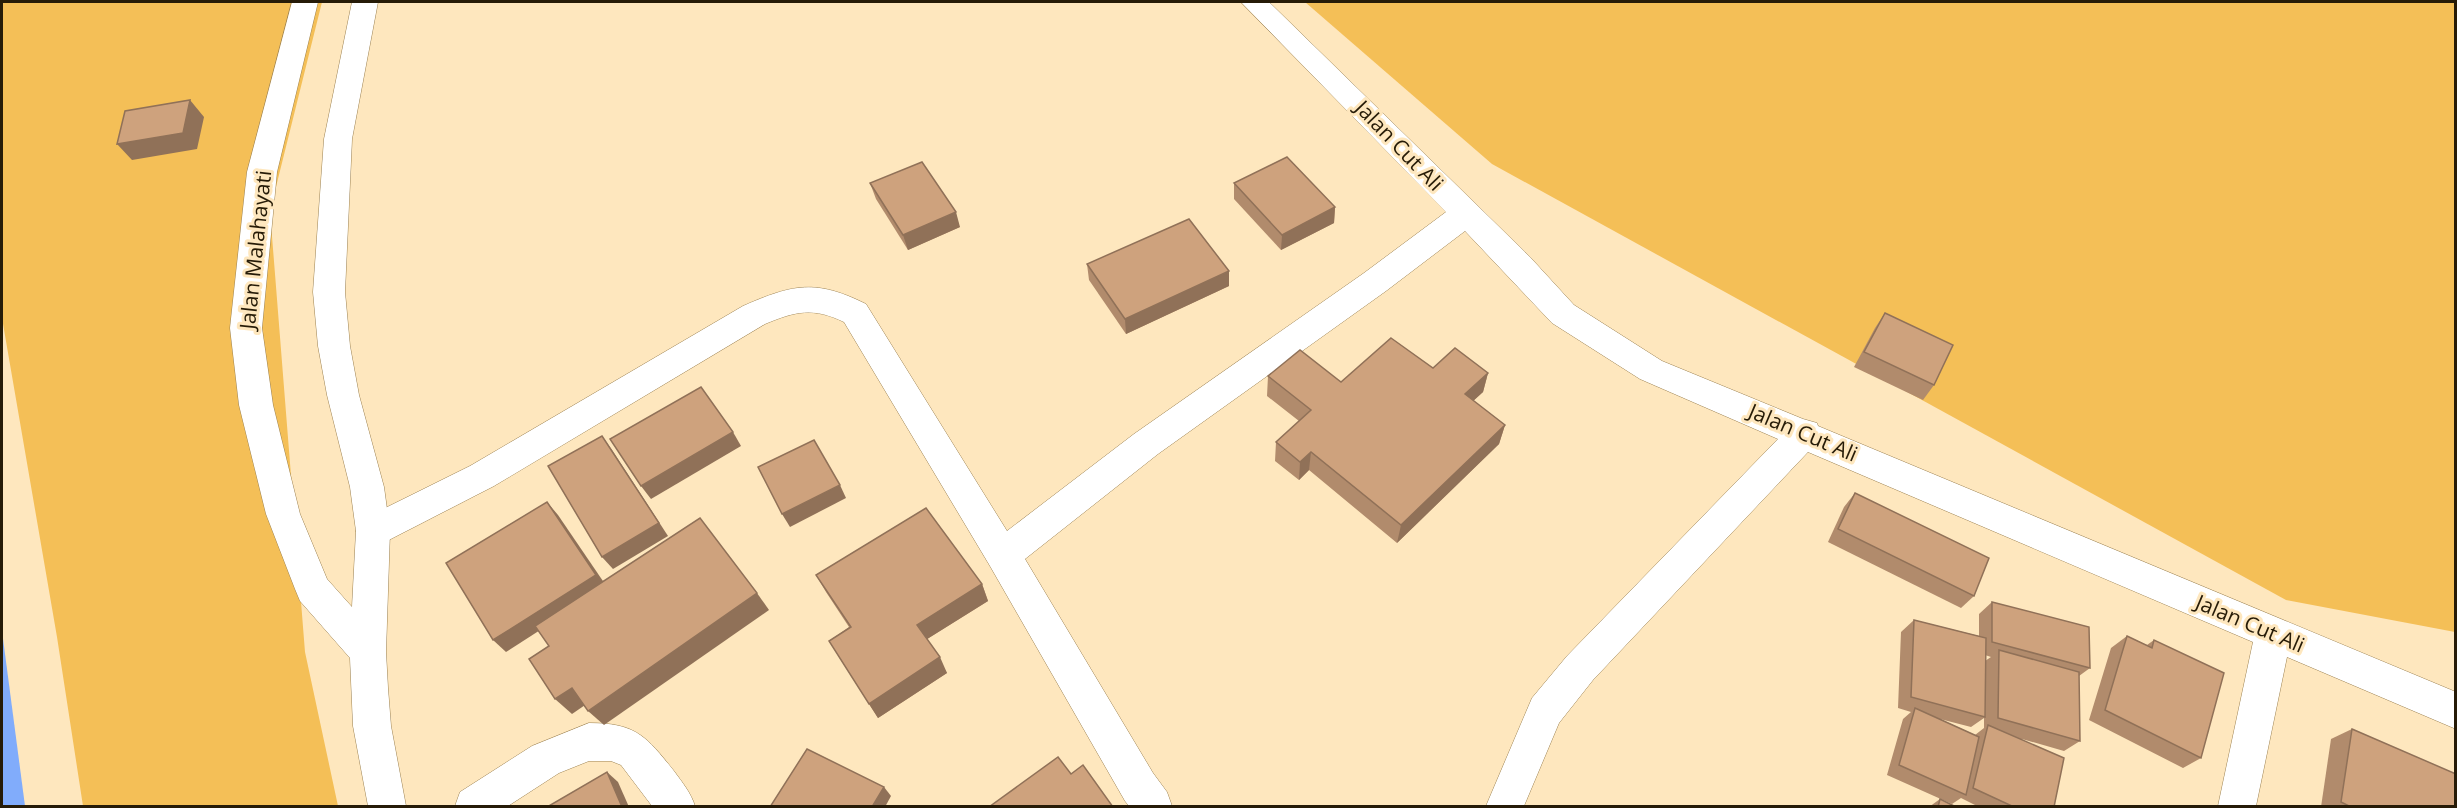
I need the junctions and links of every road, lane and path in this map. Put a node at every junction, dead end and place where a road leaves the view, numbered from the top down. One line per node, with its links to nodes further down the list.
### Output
1 (305, 2): 9 (street, Jalan Malahayati)
2 (364, 2): 6 (street)
3 (1254, 2): 4 (street, Jalan Cut Ali)
4 (1465, 214): 5 (street, Jalan Cut Ali); 7 (street)
5 (1805, 433): 8 (street, Jalan Cut Ali); 15 (street)
6 (373, 531): 7 (street); 9 (street)
7 (1003, 555): 14 (street)
8 (2273, 634): 10 (street, Jalan Cut Ali); 16 (street)
9 (368, 652): 11 (street)
10 (2456, 711)
11 (387, 807)
12 (474, 807): 13 (street)
13 (676, 807)
14 (1153, 807)
15 (1505, 807)
16 (2237, 807)

